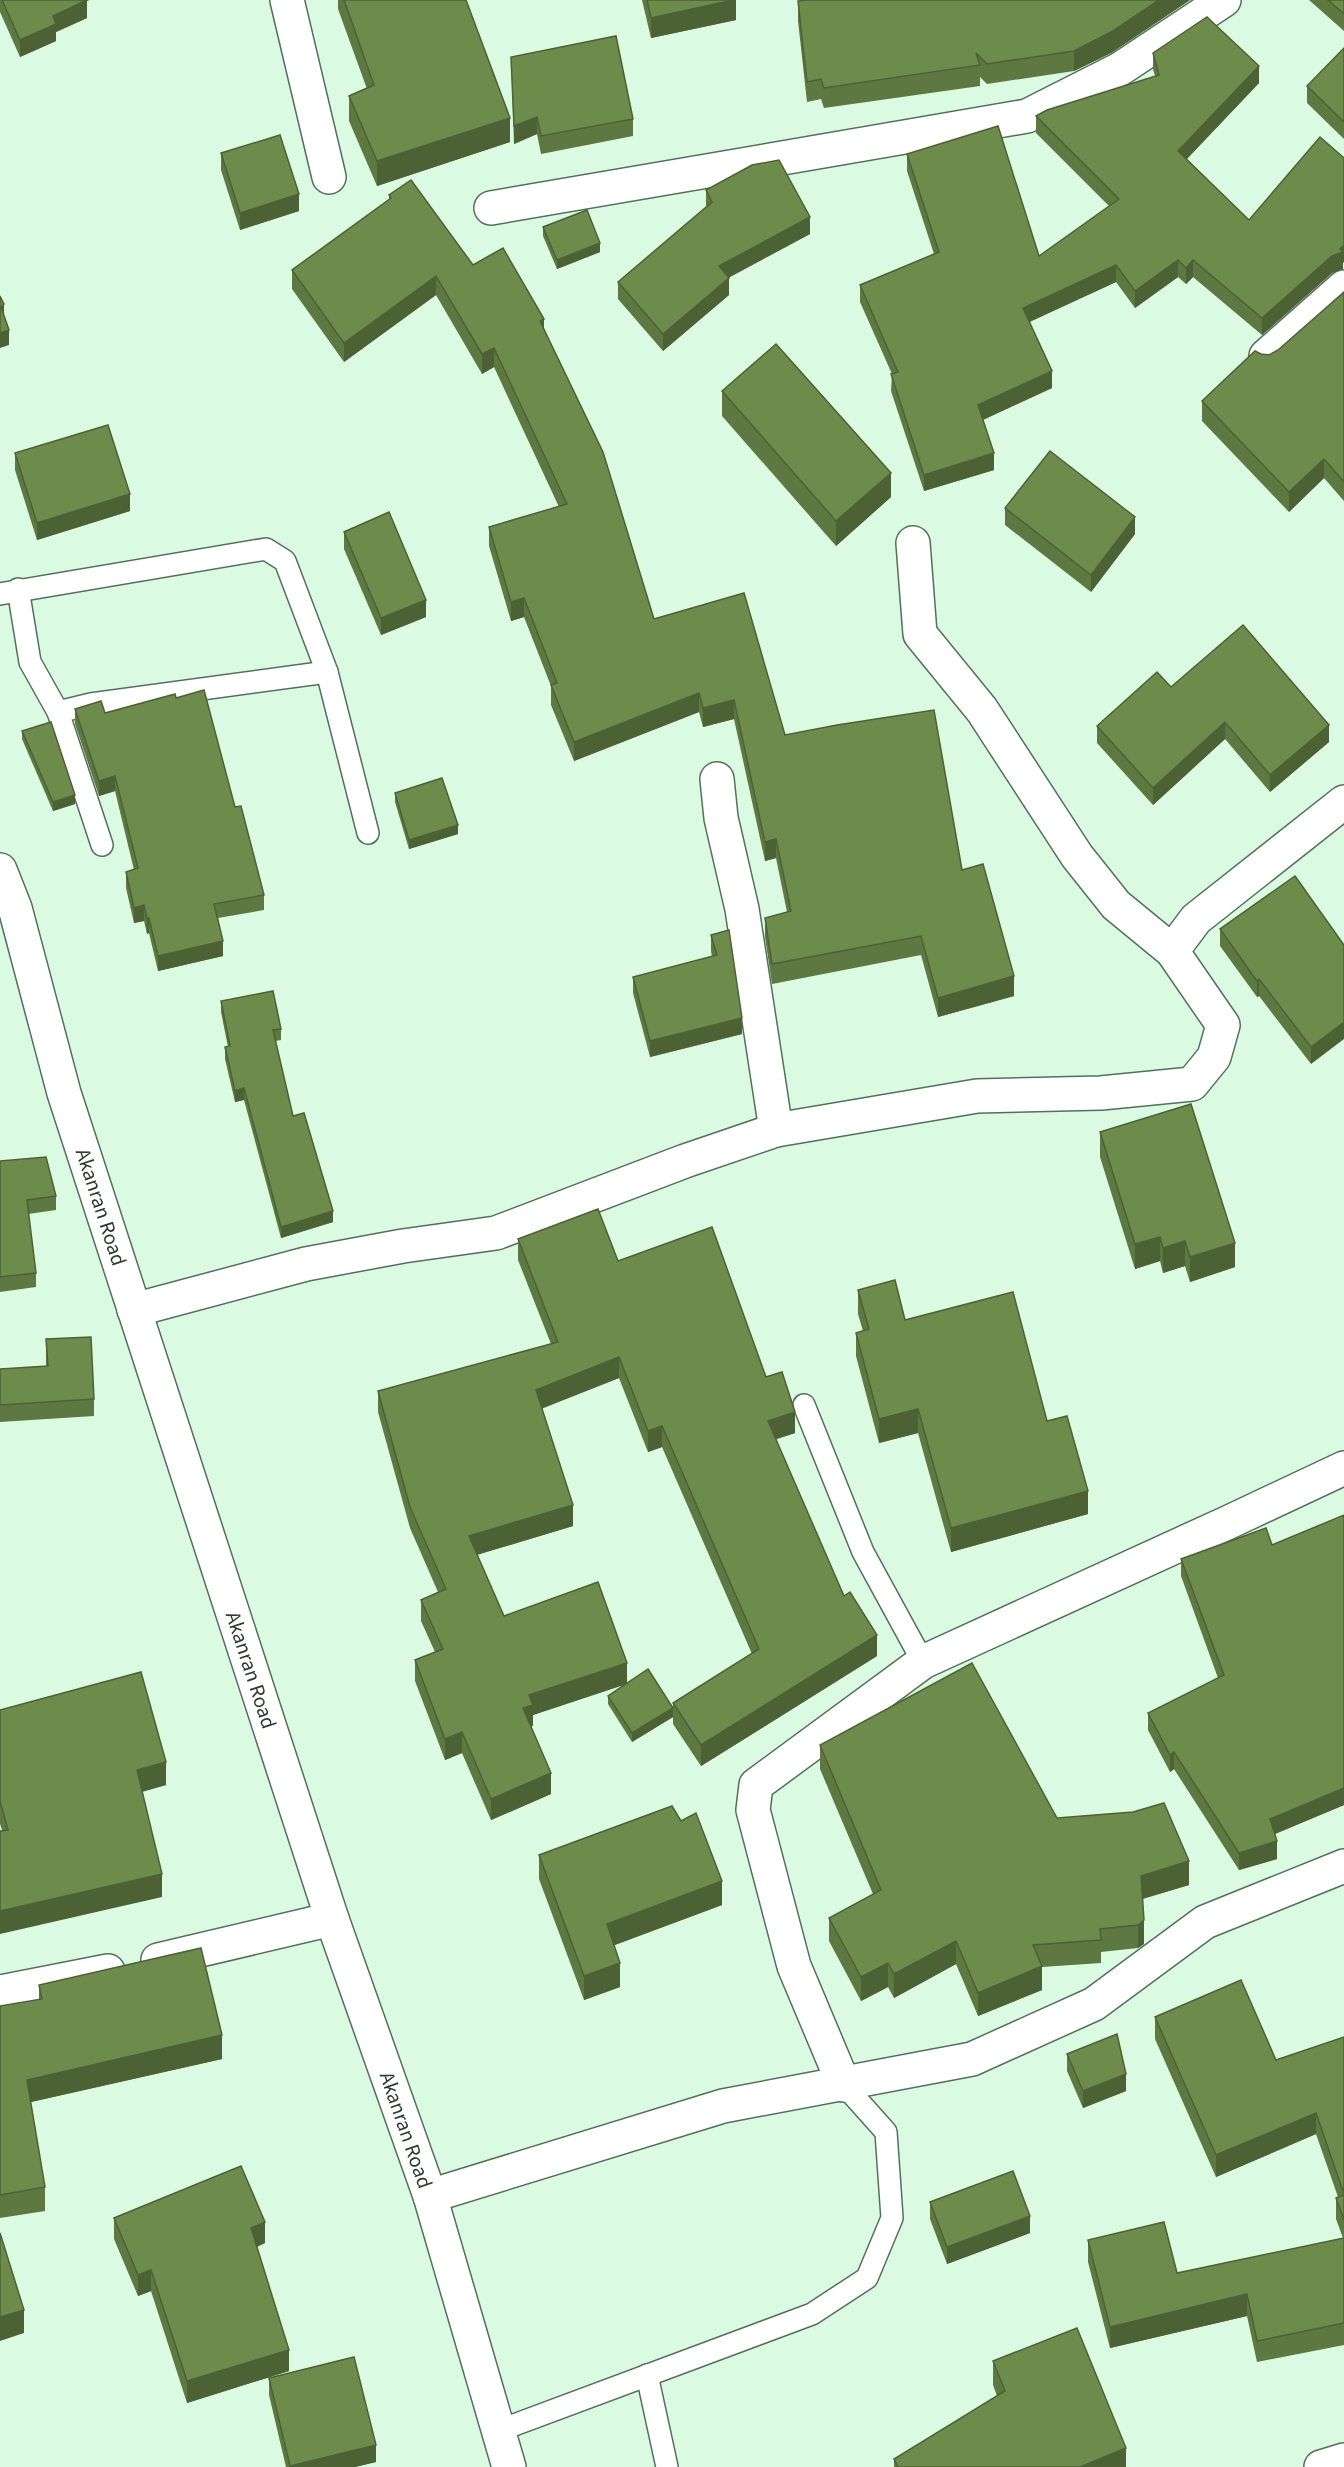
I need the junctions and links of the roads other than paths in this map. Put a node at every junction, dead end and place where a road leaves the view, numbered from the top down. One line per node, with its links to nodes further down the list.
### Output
1 (287, 0): 3 (street)
2 (1224, 0): 4 (street)
3 (329, 177)
4 (490, 208)
5 (1344, 287): 6 (street)
6 (1266, 356)
7 (913, 543): 17 (street)
8 (9, 592): 9 (lane); 10 (lane)
9 (327, 672): 10 (lane); 13 (lane)
10 (58, 711): 14 (lane)
11 (717, 779): 18 (street)
12 (1344, 802): 17 (street)
13 (368, 833)
14 (102, 845)
15 (0, 870): 16 (street, Akanran Road)
16 (7, 910): 19 (street, Akanran Road)
17 (1172, 951): 18 (street)
18 (776, 1130): 19 (street)
19 (134, 1310): 24 (street, Akanran Road)
20 (804, 1405): 22 (lane)
21 (1344, 1468): 22 (street)
22 (923, 1662): 26 (street)
23 (1344, 1866): 26 (street)
24 (332, 1919): 25 (street); 27 (street, Akanran Road)
25 (0, 1992)
26 (844, 2085): 27 (street); 28 (lane)
27 (430, 2196): 29 (street, Akanran Road)
28 (647, 2375): 29 (lane); 32 (lane)
29 (498, 2431): 31 (street, Akanran Road)
30 (1344, 2460): 33 (street)
31 (509, 2467)
32 (667, 2467)
33 (1321, 2467)

